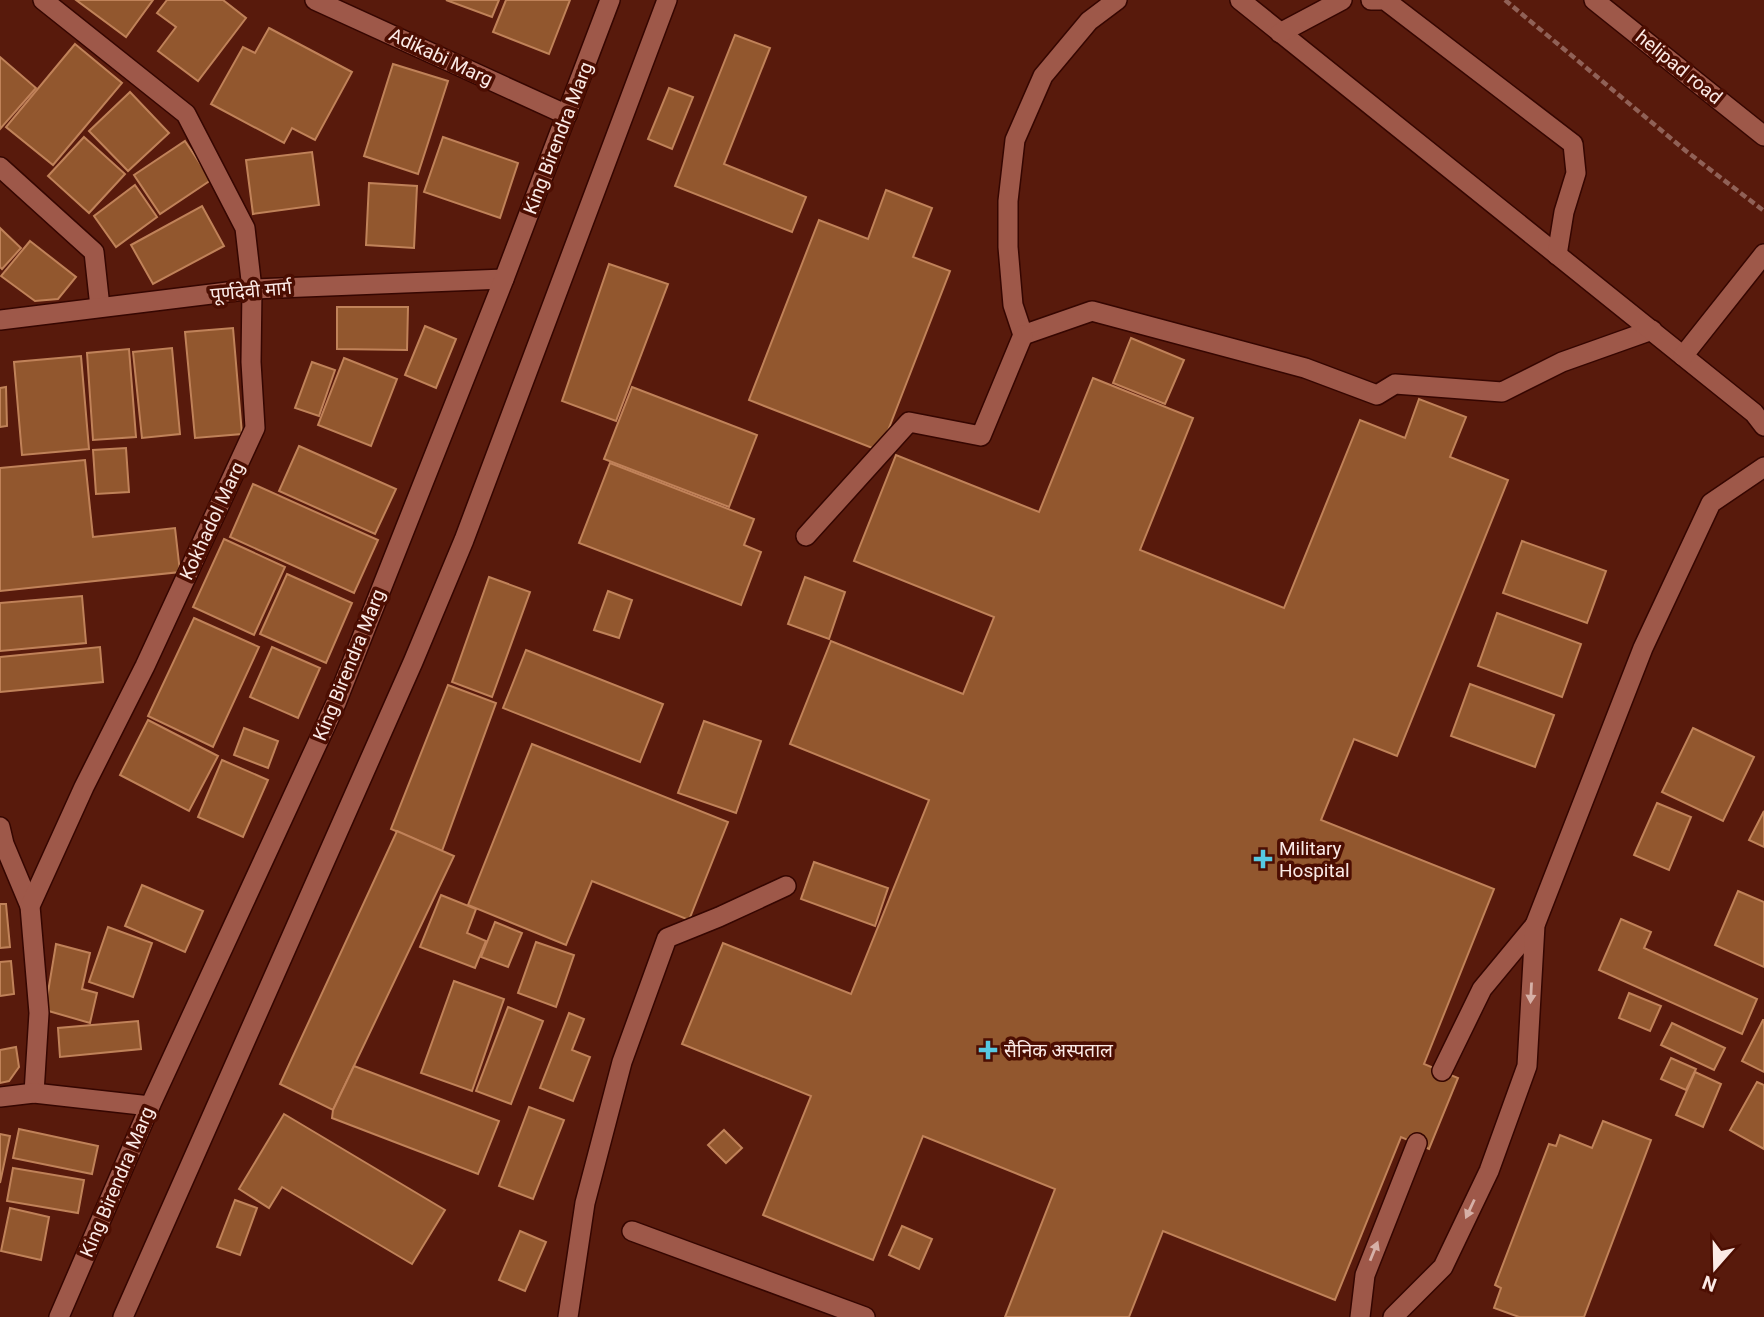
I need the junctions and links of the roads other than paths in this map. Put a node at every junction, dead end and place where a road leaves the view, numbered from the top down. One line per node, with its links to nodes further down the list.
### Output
1 (43, 0): 17 (street, Kokhadol Marg)
2 (315, 0): 11 (street, Adikabi Marg)
3 (610, 0): 11 (street, King Birendra Marg)
4 (667, 0): 37 (street)
5 (1117, 0): 21 (street)
6 (1240, 0): 10 (street)
7 (1342, 0): 10 (street)
8 (1371, 0): 15 (street)
9 (1594, 0): 12 (street, helipad road)
10 (1280, 33): 15 (street)
11 (567, 115): 16 (street, King Birendra Marg)
12 (1764, 136)
13 (0, 167): 18 (street)
14 (1764, 254): 22 (street)
15 (1557, 255): 20 (street)
16 (504, 279): 17 (street, पूर्णदेवी मार्ग); 33 (street, King Birendra Marg)
17 (252, 289): 18 (street, पूर्णदेवी मार्ग); 28 (street, Kokhadol Marg)
18 (100, 307): 19 (street, पूर्णदेवी मार्ग)
19 (0, 320)
20 (1652, 330): 21 (street); 22 (street)
21 (1023, 335): 25 (street)
22 (1683, 356): 23 (street)
23 (1764, 426)
24 (1764, 467): 29 (street)
25 (806, 536)
26 (0, 827): 28 (street)
27 (786, 886): 38 (street)
28 (30, 906): 31 (street, Kokhadol Marg)
29 (1535, 925): 30 (street); 41 (street, one-way to 41)
30 (1442, 1071)
31 (34, 1093): 32 (street); 33 (street)
32 (0, 1097)
33 (150, 1106): 36 (street, King Birendra Marg)
34 (1417, 1143): 40 (street, one-way to 34)
35 (632, 1231): 39 (street)
36 (59, 1317)
37 (122, 1317)
38 (568, 1317)
39 (866, 1317)
40 (1360, 1317)
41 (1393, 1317)

